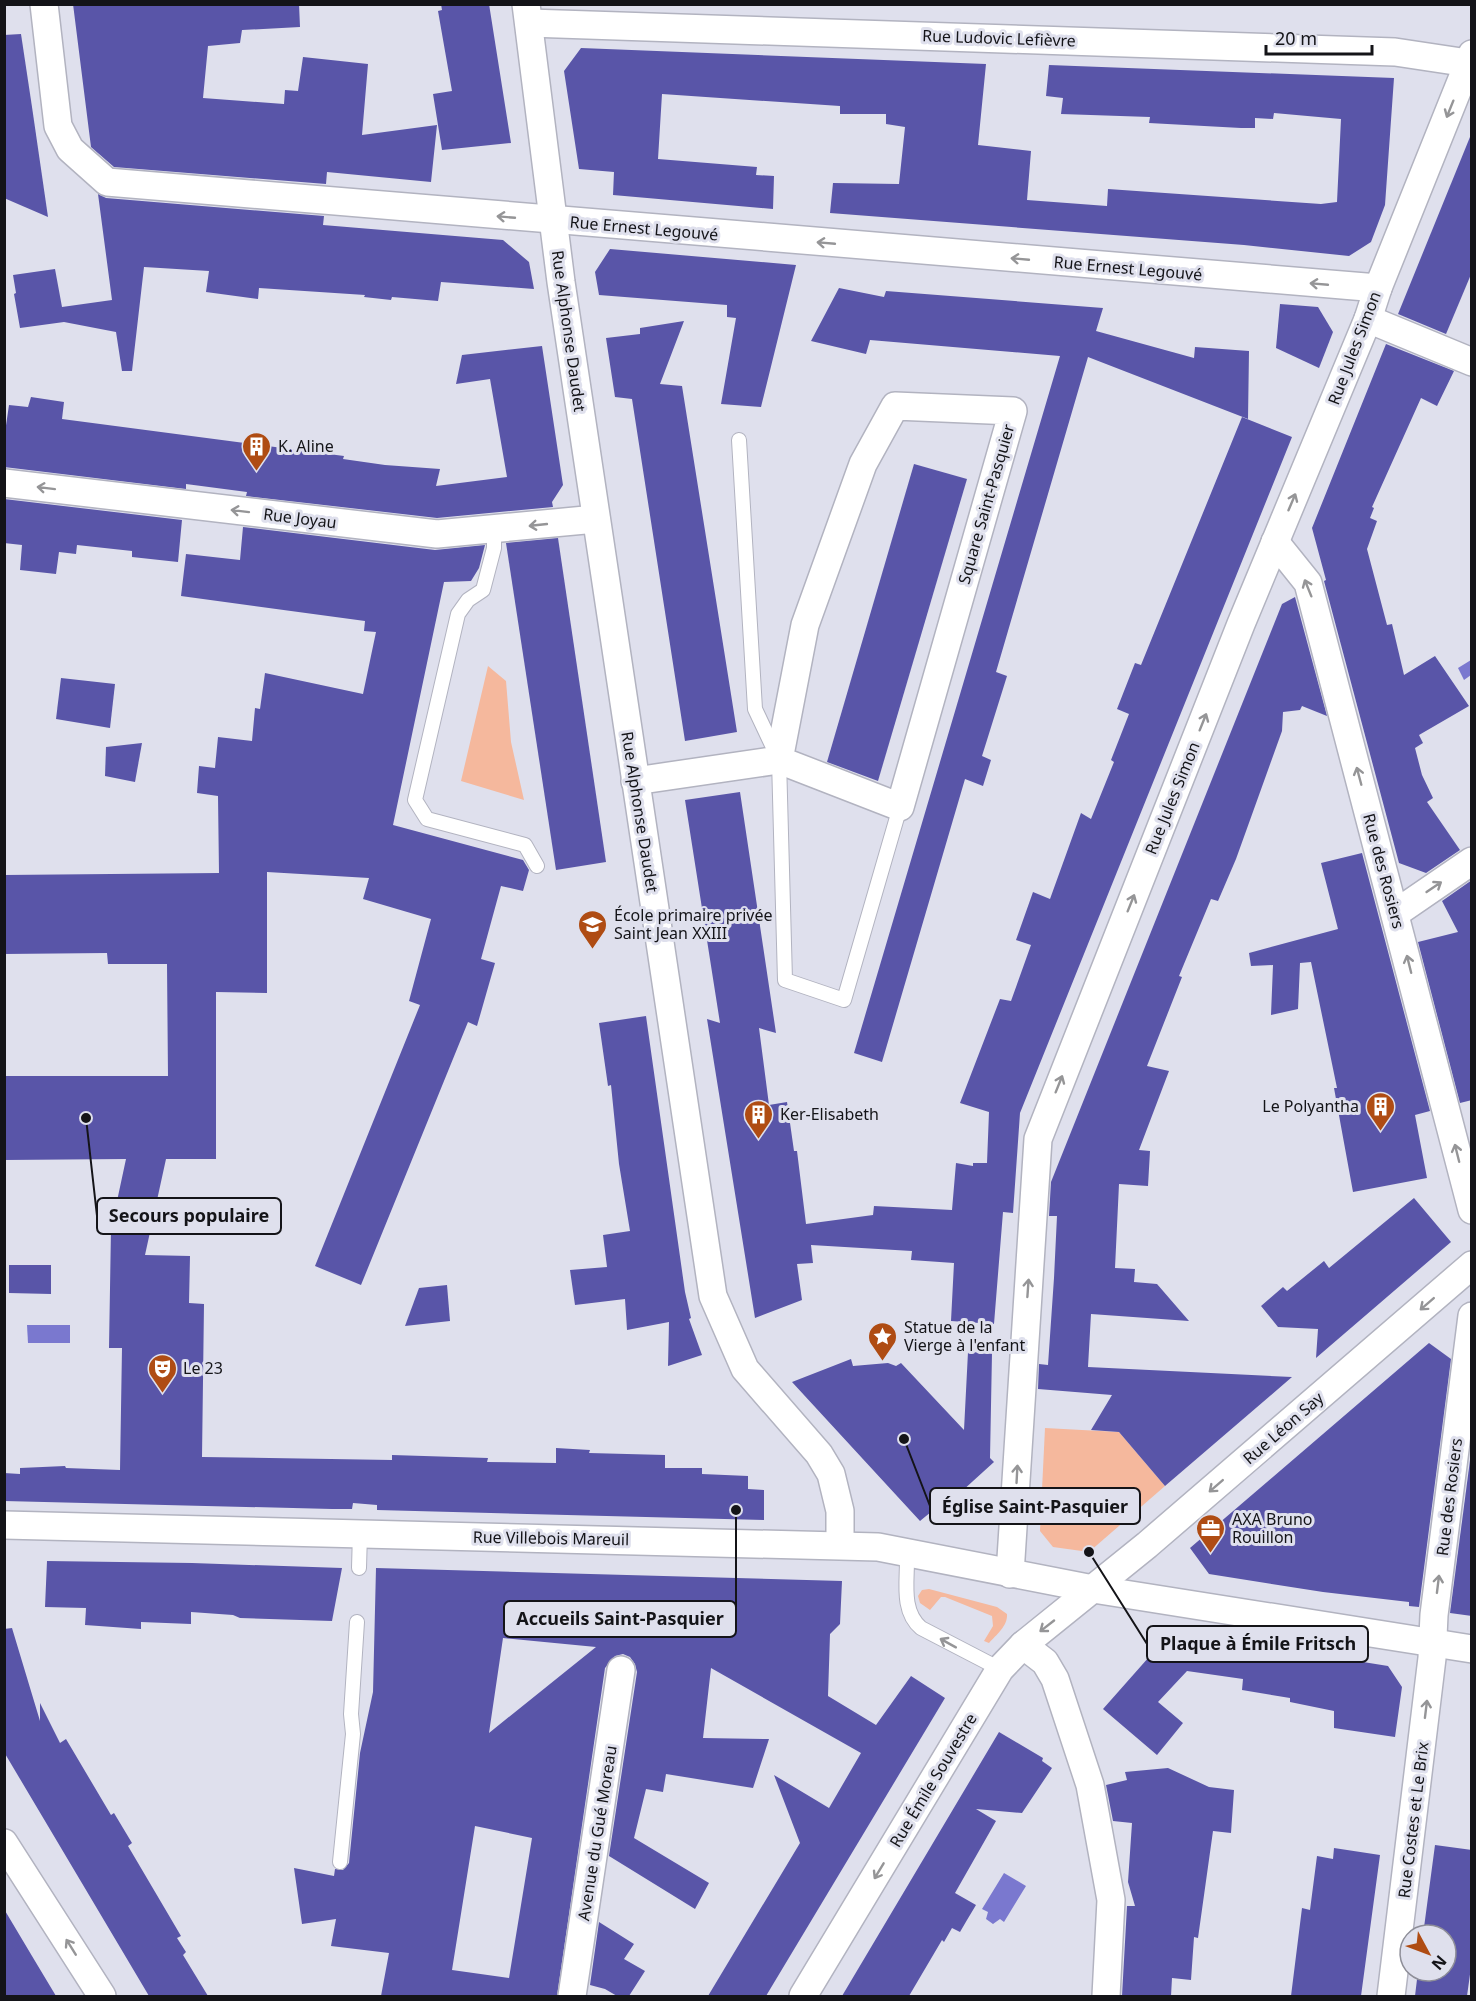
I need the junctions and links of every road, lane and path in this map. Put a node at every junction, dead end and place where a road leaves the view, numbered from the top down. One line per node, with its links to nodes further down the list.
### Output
1 (44, 4): 4 (street, Rue Ernest Legouvé, one-way to 1)
2 (528, 14): 3 (street, Rue Ludovic Lefièvre); 4 (street, Rue Alphonse Daudet)
3 (1470, 59): 5 (street, Rue Jules Simon, one-way to 5)
4 (554, 220): 5 (street, Rue Ernest Legouvé, one-way to 4); 10 (street, Rue Alphonse Daudet)
5 (1378, 288): 6 (street, Rue Jules Simon)
6 (1368, 319): 7 (street); 12 (street, Rue Jules Simon, one-way to 6)
7 (1472, 362)
8 (738, 440): 13 (lane)
9 (4, 483): 11 (street, Rue Joyau, one-way to 9)
10 (596, 519): 11 (street, Rue Joyau, one-way to 11); 14 (street, Rue Alphonse Daudet)
11 (494, 530): 17 (lane)
12 (1275, 542): 18 (street, Rue des Rosiers, one-way to 12); 27 (street, Rue Jules Simon, one-way to 12)
13 (779, 760): 14 (street); 15 (street); 15 (lane); 15 (street, Square Saint-Pasquier)
14 (635, 781): 24 (street, Rue Alphonse Daudet)
15 (900, 807)
16 (1472, 861): 18 (street, one-way to 16)
17 (537, 866)
18 (1396, 913): 19 (street, Rue des Rosiers, one-way to 18)
19 (1472, 1210)
20 (1472, 1265): 28 (street, Rue Léon Say, one-way to 28)
21 (1472, 1317): 30 (street, Rue des Rosiers, one-way to 21)
22 (4, 1525): 23 (street, Rue Villebois Mareuil)
23 (360, 1533): 24 (street, Rue Villebois Mareuil); 26 (lane)
24 (840, 1545): 25 (street, Rue Villebois Mareuil)
25 (907, 1553): 27 (street, Rue Villebois Mareuil); 33 (lane, one-way to 25)
26 (358, 1568)
27 (1010, 1574): 28 (street, Rue Villebois Mareuil)
28 (1093, 1589): 30 (street, Rue Villebois Mareuil); 31 (street, Rue Émile Souvestre, one-way to 31)
29 (357, 1622): 36 (lane)
30 (1433, 1642): 32 (street, Rue Villebois Mareuil); 41 (street, Rue Costes et Le Brix, one-way to 30)
31 (1023, 1645): 33 (street, Rue Émile Souvestre); 40 (street)
32 (1472, 1649)
33 (1000, 1669): 39 (street, Rue Émile Souvestre, one-way to 39)
34 (621, 1670): 38 (street, Avenue du Gué Moreau)
35 (4, 1843): 37 (street, one-way to 35)
36 (340, 1862)
37 (102, 1996)
38 (572, 1996)
39 (803, 1996)
40 (1106, 1996)
41 (1392, 1996)

